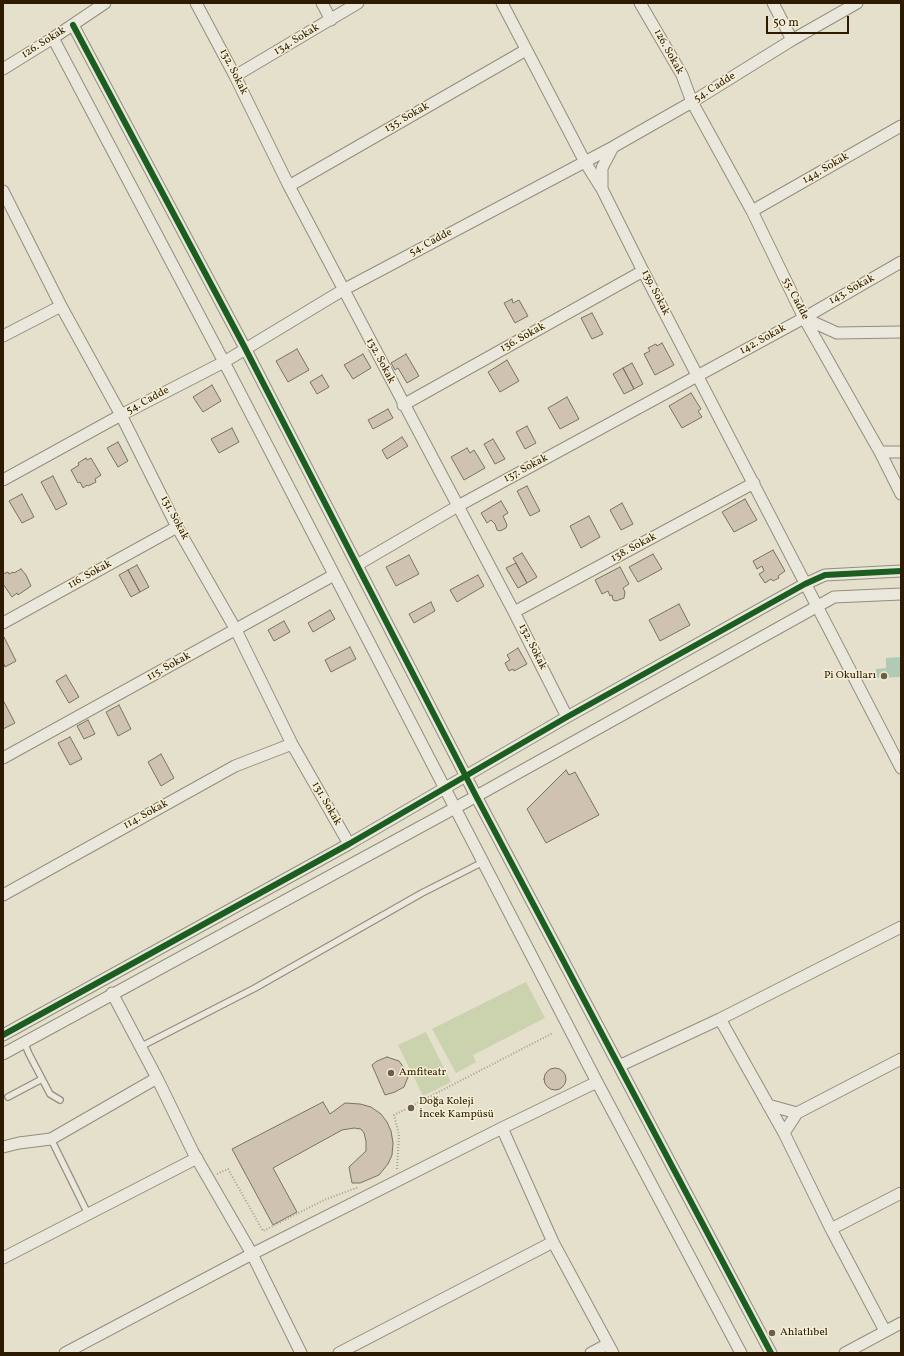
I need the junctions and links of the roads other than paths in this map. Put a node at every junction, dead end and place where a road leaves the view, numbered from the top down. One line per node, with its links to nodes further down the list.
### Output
1 (105, 3): 10 (street, 126. Sokak)
2 (196, 3): 15 (street, 132. Sokak)
3 (322, 3): 9 (street)
4 (358, 3): 9 (street, 134. Sokak)
5 (502, 3): 13 (street, 139. Sokak)
6 (640, 3): 16 (street, 126. Sokak)
7 (773, 3): 12 (street)
8 (857, 3): 12 (street, 54. Cadde)
9 (331, 20): 15 (street, 134. Sokak)
10 (73, 25): 11 (street, 126. Sokak); 31 (street)
11 (53, 38): 14 (street, 126. Sokak); 32 (street)
12 (792, 40): 16 (street, 54. Cadde)
13 (526, 50): 19 (street, 139. Sokak); 20 (street, 135. Sokak)
14 (3, 69)
15 (235, 76): 20 (street, 132. Sokak)
16 (692, 102): 18 (street, 54. Cadde); 23 (street, 55. Cadde)
17 (901, 126): 23 (street, 144. Sokak)
18 (613, 147): 19 (street, 54. Cadde); 21 (street)
19 (585, 162): 21 (street, 139. Sokak); 26 (street, 54. Cadde)
20 (289, 186): 26 (street, 132. Sokak)
21 (602, 189): 25 (street, 139. Sokak)
22 (3, 190): 27 (street, 131. Sokak)
23 (752, 211): 28 (street, 55. Cadde)
24 (901, 262): 28 (street, 143. Sokak)
25 (643, 271): 33 (street, 139. Sokak); 34 (street, 136. Sokak)
26 (343, 290): 31 (street, 54. Cadde); 34 (street, 132. Sokak)
27 (61, 306): 30 (street); 35 (street, 131. Sokak)
28 (804, 318): 29 (street); 33 (street, 142. Sokak); 36 (street, 55. Cadde)
29 (901, 332)
30 (3, 336)
31 (245, 348): 32 (street, 54. Cadde); 43 (street)
32 (224, 362): 35 (street, 54. Cadde); 45 (street)
33 (698, 376): 39 (street, 139. Sokak); 41 (street, 137. Sokak)
34 (403, 405): 41 (street, 132. Sokak)
35 (121, 415): 38 (street, 54. Cadde); 42 (street, 131. Sokak)
36 (880, 452): 37 (street); 40 (street, 55. Cadde)
37 (901, 452)
38 (3, 480)
39 (754, 483): 46 (street, 139. Sokak); 49 (street, 138. Sokak)
40 (901, 494)
41 (458, 506): 43 (street, 137. Sokak); 49 (street, 132. Sokak)
42 (178, 527): 50 (street, 116. Sokak); 51 (street, 131. Sokak)
43 (357, 565): 56 (street)
44 (901, 571): 46 (street)
45 (334, 575): 51 (street, 115. Sokak); 57 (street)
46 (805, 584): 48 (street, 139. Sokak); 52 (street)
47 (901, 594): 48 (street)
48 (817, 606): 55 (street, 139. Sokak); 58 (street)
49 (514, 612): 52 (street, 132. Sokak)
50 (3, 623)
51 (236, 630): 53 (street, 131. Sokak); 54 (street, 115. Sokak)
52 (567, 717): 56 (street)
53 (292, 744): 60 (street, 131. Sokak); 62 (street, 114. Sokak)
54 (3, 758)
55 (901, 768)
56 (467, 776): 57 (street); 58 (street)
57 (445, 788): 59 (street); 60 (street)
58 (476, 796): 59 (street); 71 (street)
59 (455, 808): 61 (street); 64 (street)
60 (349, 844): 66 (street)
61 (483, 862): 68 (lane); 74 (street)
62 (3, 895)
63 (901, 927): 65 (street)
64 (112, 993): 67 (street); 68 (street)
65 (720, 1020): 71 (street); 77 (street)
66 (3, 1035)
67 (24, 1042): 69 (street); 73 (lane)
68 (140, 1047): 72 (street)
69 (3, 1054)
70 (901, 1059): 78 (street)
71 (619, 1066): 98 (street)
72 (157, 1078): 81 (street); 83 (street)
73 (42, 1079): 75 (lane); 76 (lane)
74 (597, 1082): 79 (street); 97 (street)
75 (8, 1097)
76 (60, 1100)
77 (768, 1105): 78 (street); 80 (street)
78 (796, 1113): 80 (street)
79 (502, 1128): 87 (street); 88 (street)
80 (784, 1133): 86 (street)
81 (51, 1139): 82 (street); 85 (lane)
82 (3, 1147)
83 (197, 1158): 85 (street); 88 (street)
84 (901, 1193): 86 (street)
85 (88, 1214): 89 (street)
86 (831, 1229): 91 (street)
87 (553, 1242): 92 (street); 95 (street)
88 (252, 1254): 93 (street); 94 (street)
89 (3, 1258)
90 (901, 1324): 91 (street)
91 (885, 1331): 99 (street)
92 (611, 1348): 96 (street)
93 (65, 1353)
94 (301, 1353)
95 (339, 1353)
96 (591, 1353)
97 (741, 1353)
98 (772, 1353)
99 (845, 1353)

